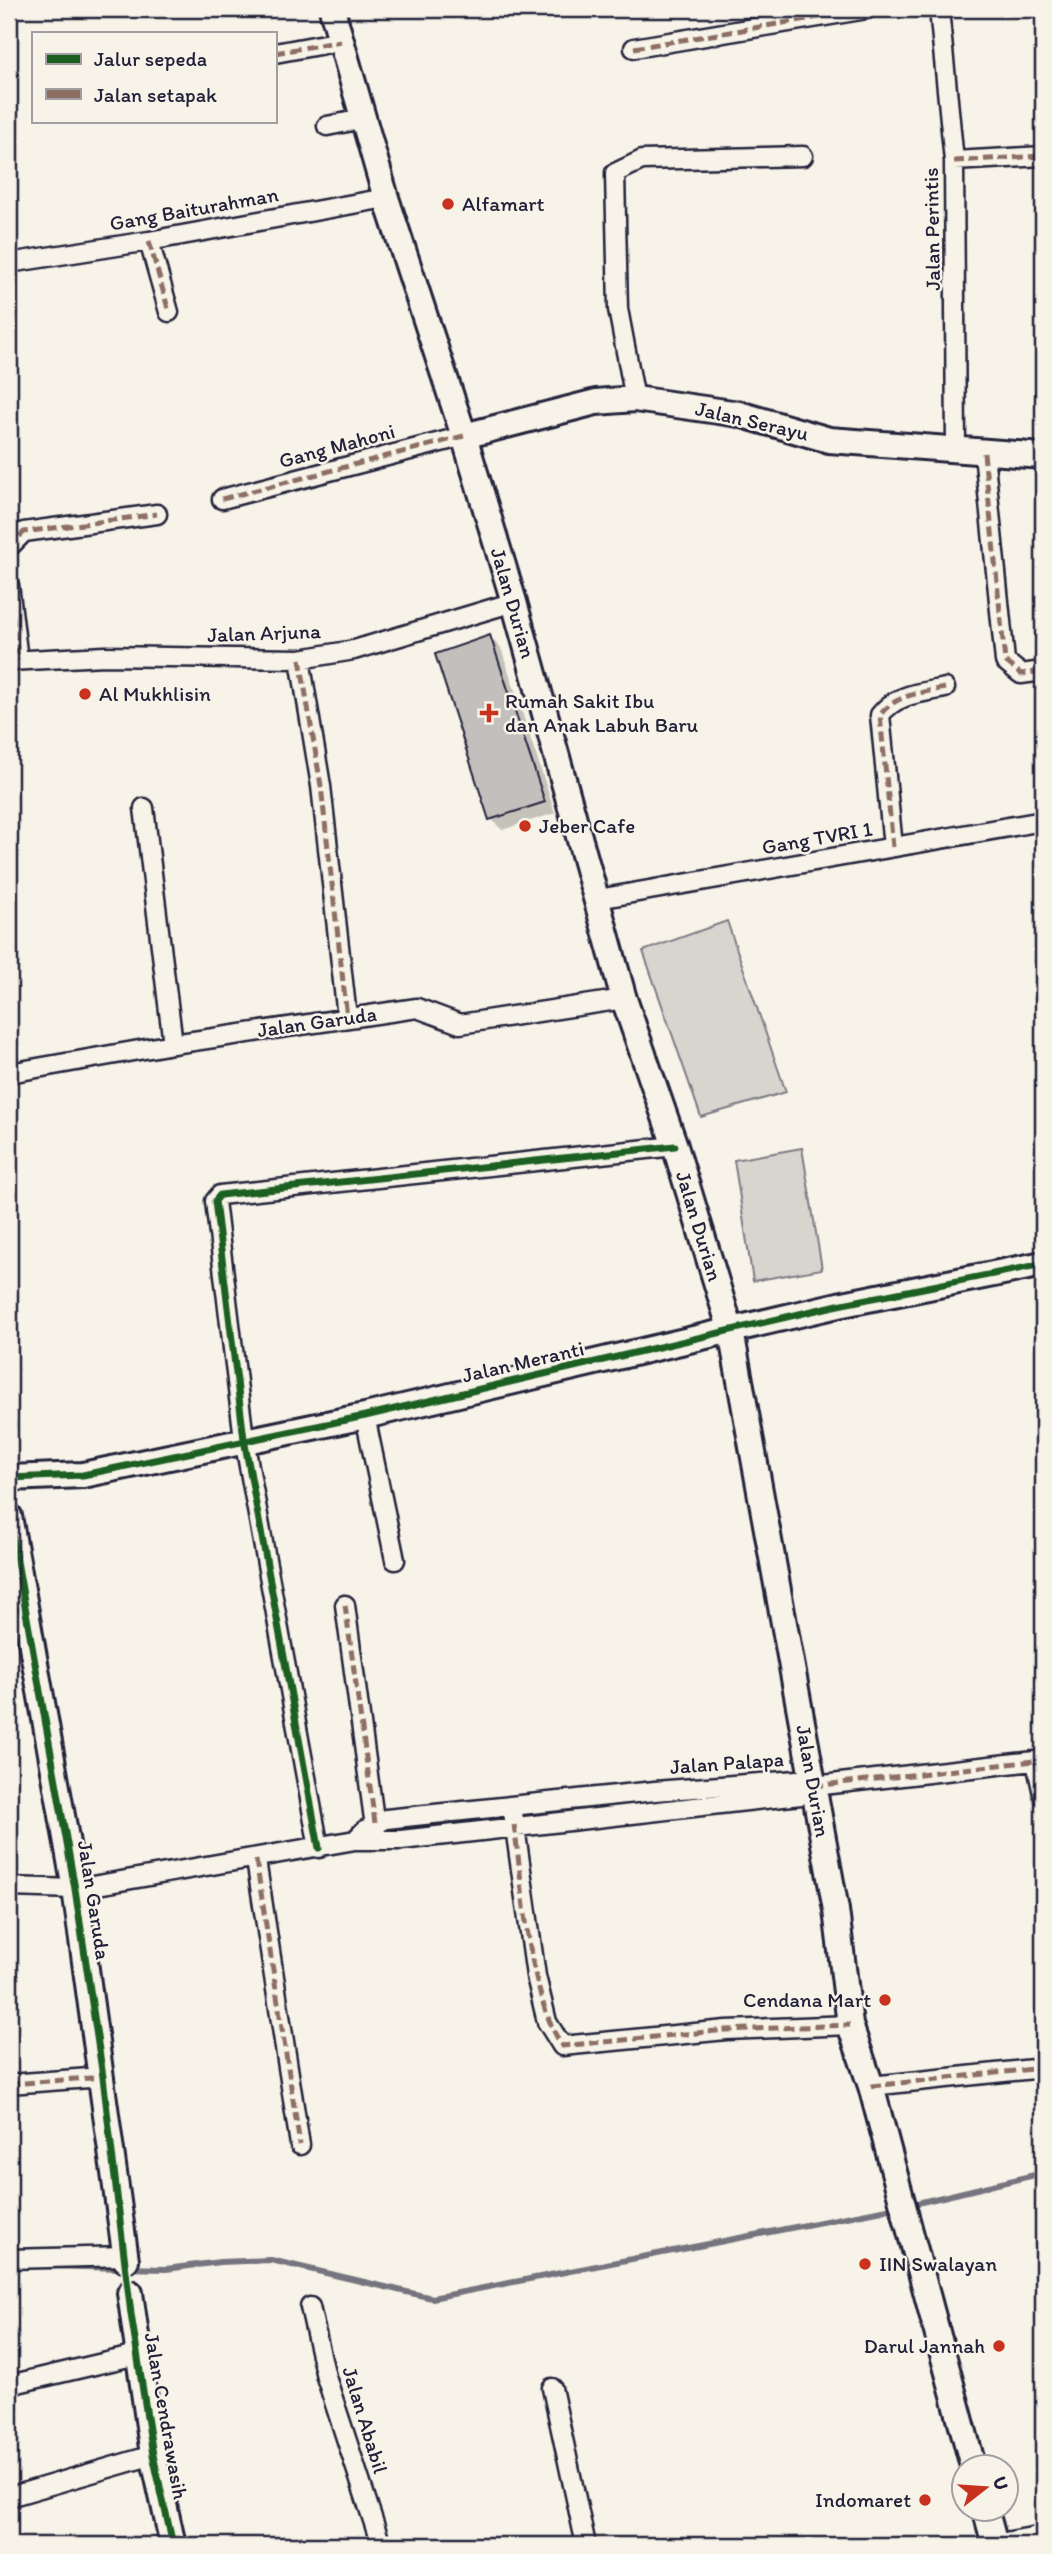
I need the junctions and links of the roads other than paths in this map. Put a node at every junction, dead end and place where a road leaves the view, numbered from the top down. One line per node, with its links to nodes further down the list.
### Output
1 (332, 9): 4 (street, Jalan Durian)
2 (867, 9): 5 (street)
3 (939, 9): 11 (street, Jalan Perintis)
4 (341, 41): 6 (street); 7 (street, Jalan Durian)
5 (634, 48)
6 (276, 53)
7 (363, 119): 8 (street); 12 (street, Jalan Durian)
8 (327, 125)
9 (803, 156): 16 (street)
10 (1043, 156): 11 (street)
11 (954, 161): 18 (street, Jalan Perintis)
12 (386, 198): 13 (street, Gang Baiturahman); 17 (street, Jalan Durian)
13 (149, 242): 14 (street, Gang Baiturahman); 15 (street)
14 (9, 263)
15 (169, 312)
16 (635, 399): 17 (street, Jalan Serayu); 18 (street, Jalan Serayu)
17 (464, 436): 21 (street, Gang Mahoni); 25 (street, Jalan Durian)
18 (956, 449): 19 (street, Jalan Serayu)
19 (984, 453): 20 (street, Jalan Serayu); 28 (street)
20 (1043, 456)
21 (222, 499)
22 (157, 514): 23 (street)
23 (9, 547)
24 (9, 585): 27 (street)
25 (513, 602): 26 (street, Jalan Arjuna); 33 (street, Jalan Durian)
26 (300, 659): 27 (street, Jalan Arjuna); 35 (street)
27 (13, 661)
28 (1043, 671)
29 (945, 688): 32 (street)
30 (144, 808): 36 (street)
31 (1043, 821): 32 (street, Gang TVRI 1)
32 (893, 847): 33 (street, Gang TVRI 1)
33 (598, 899): 34 (street, Jalan Durian)
34 (624, 999): 35 (street, Jalan Garuda); 38 (street, Jalan Durian)
35 (347, 1017): 36 (street, Jalan Garuda)
36 (173, 1044): 37 (street, Jalan Garuda)
37 (9, 1073)
38 (675, 1146): 40 (street, Jalan Durian); 42 (street)
39 (1043, 1264): 40 (street, Jalan Meranti)
40 (731, 1331): 41 (street, Jalan Meranti); 49 (street, Jalan Durian)
41 (365, 1416): 42 (street, Jalan Meranti); 45 (street)
42 (244, 1440): 43 (street, Jalan Meranti); 54 (street)
43 (9, 1478)
44 (9, 1516): 47 (street, Jalan Garuda)
45 (395, 1560)
46 (345, 1605): 53 (street)
47 (17, 1610): 57 (street, Jalan Garuda)
48 (1040, 1761): 49 (street); 50 (street)
49 (814, 1786): 51 (street, Jalan Palapa); 52 (street, Jalan Palapa); 58 (street, Jalan Durian)
50 (1043, 1794)
51 (513, 1806): 52 (street); 53 (street, Jalan Palapa)
52 (514, 1825): 53 (street, Jalan Palapa); 58 (street)
53 (376, 1832): 54 (street, Jalan Palapa)
54 (319, 1848): 55 (street, Jalan Palapa)
55 (257, 1860): 57 (street, Jalan Palapa); 63 (street)
56 (9, 1887): 57 (street, Jalan Palapa)
57 (75, 1889): 60 (street, Jalan Garuda)
58 (850, 2025): 62 (street, Jalan Durian)
59 (1043, 2068): 62 (street)
60 (103, 2077): 61 (street); 64 (street, Jalan Garuda)
61 (9, 2084)
62 (871, 2086): 71 (street, Jalan Durian)
63 (300, 2145)
64 (126, 2258): 65 (street); 66 (street, Jalan Garuda)
65 (9, 2259)
66 (130, 2293): 68 (street, Jalan Cendrawasih)
67 (310, 2307): 77 (street, Jalan Ababil)
68 (137, 2356): 69 (street); 72 (street, Jalan Cendrawasih)
69 (9, 2385)
70 (552, 2388): 78 (street)
71 (969, 2452)
72 (153, 2455): 73 (street); 76 (street, Jalan Cendrawasih)
73 (9, 2497)
74 (988, 2522): 79 (street)
75 (1043, 2535): 79 (street)
76 (173, 2545)
77 (381, 2545)
78 (586, 2545)
79 (993, 2545)

